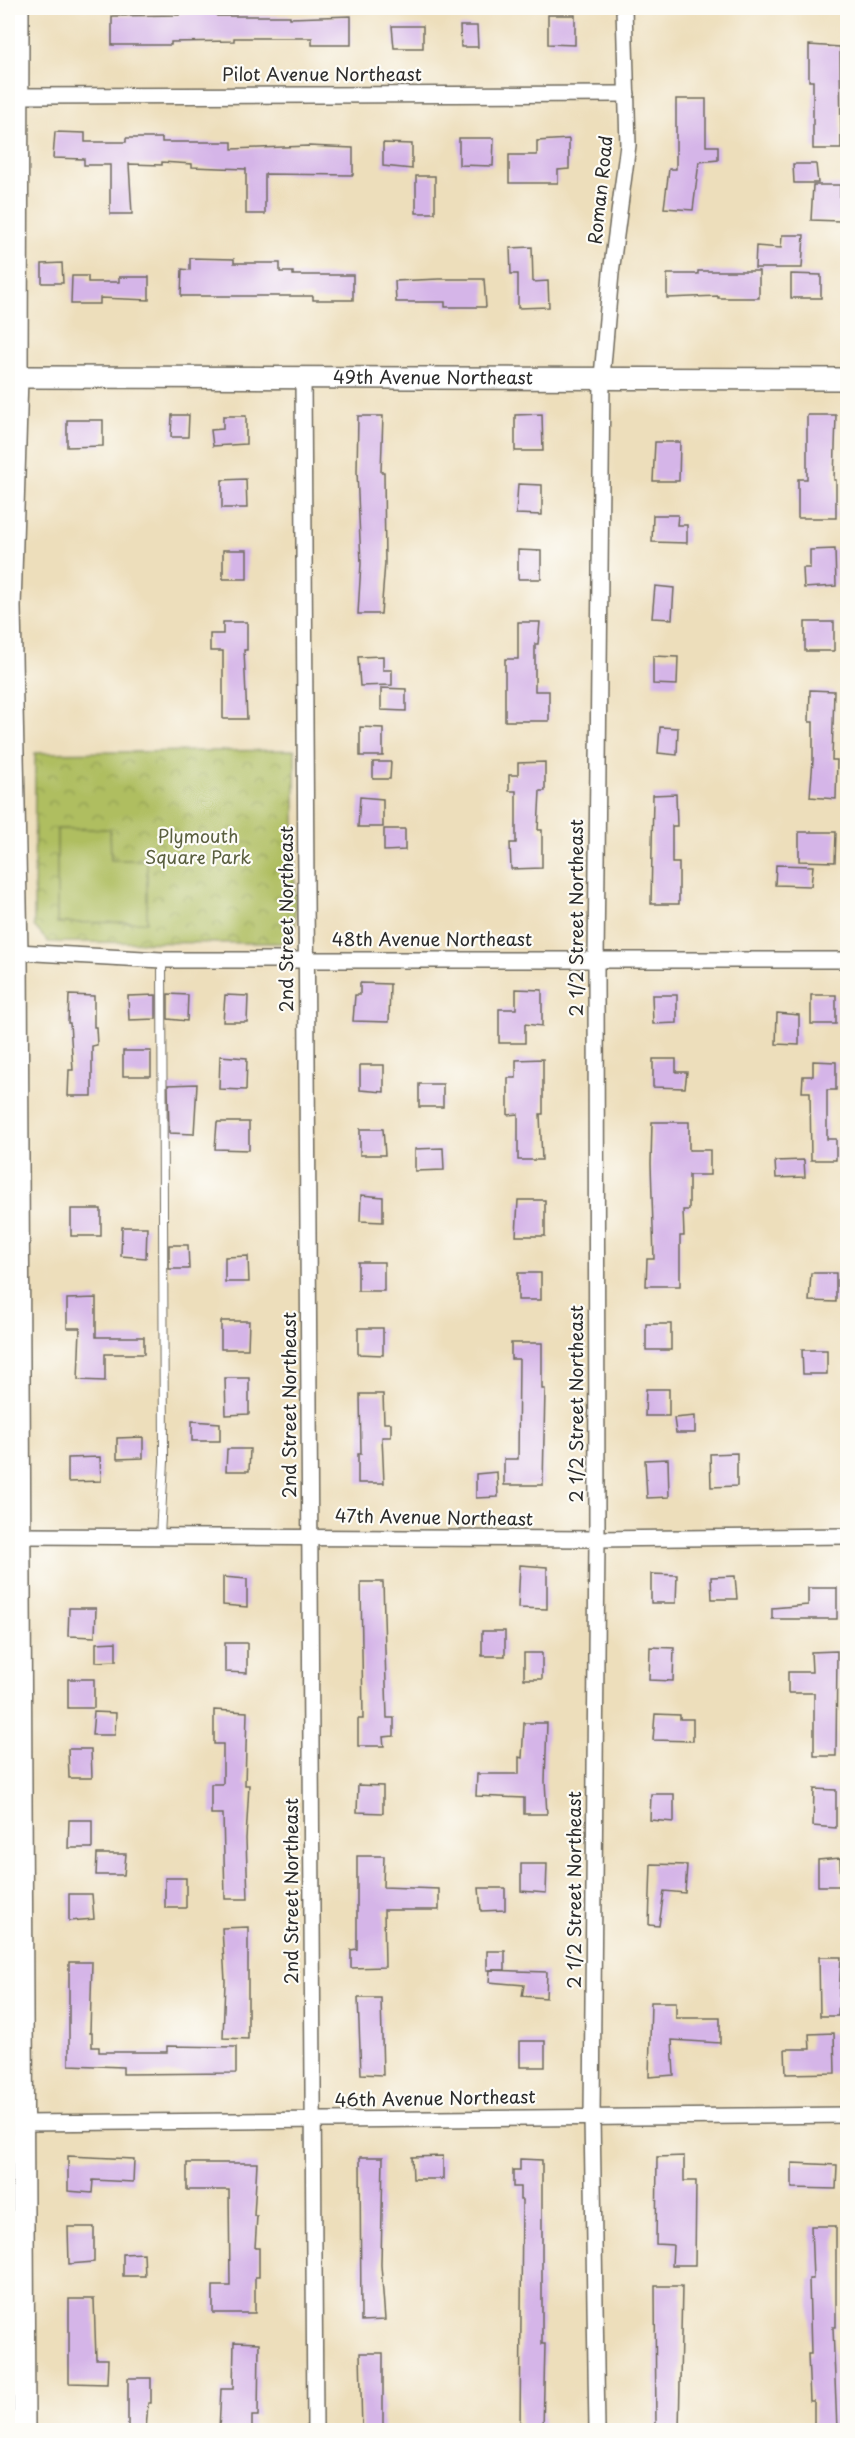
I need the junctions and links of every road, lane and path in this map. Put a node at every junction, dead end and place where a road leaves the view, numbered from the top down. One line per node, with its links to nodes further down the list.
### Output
1 (18, 8): 4 (street)
2 (624, 8): 3 (street, Roman Road)
3 (627, 94): 4 (street, Pilot Avenue Northeast); 6 (street, Roman Road)
4 (18, 96): 5 (street)
5 (17, 377): 7 (street, 49th Avenue Northeast); 9 (street)
6 (602, 377): 7 (street, 49th Avenue Northeast); 8 (street, 49th Avenue Northeast); 14 (street, 2 1/2 Street Northeast)
7 (303, 378): 13 (street, 2nd Street Northeast)
8 (848, 379)
9 (9, 607): 10 (street)
10 (10, 700): 11 (street)
11 (17, 952): 12 (street, 48th Avenue Northeast); 16 (street)
12 (162, 960): 13 (street, 48th Avenue Northeast); 18 (lane)
13 (307, 960): 14 (street, 48th Avenue Northeast); 19 (street, 2nd Street Northeast)
14 (596, 960): 15 (street, 48th Avenue Northeast); 21 (street, 2 1/2 Street Northeast)
15 (848, 960)
16 (14, 1439): 17 (street)
17 (21, 1536): 18 (street, 47th Avenue Northeast); 22 (street)
18 (160, 1536): 19 (street, 47th Avenue Northeast)
19 (310, 1536): 21 (street, 47th Avenue Northeast); 25 (street, 2nd Street Northeast)
20 (848, 1536): 21 (street, 47th Avenue Northeast)
21 (597, 1539): 24 (street, 2 1/2 Street Northeast)
22 (14, 1577): 26 (street)
23 (848, 2115): 24 (street, 46th Avenue Northeast)
24 (592, 2117): 25 (street, 46th Avenue Northeast); 30 (street, 2 1/2 Street Northeast)
25 (313, 2120): 26 (street, 46th Avenue Northeast); 29 (street, 2nd Street Northeast)
26 (23, 2123): 27 (street)
27 (15, 2218): 28 (street)
28 (24, 2430)
29 (315, 2430)
30 (597, 2430)

